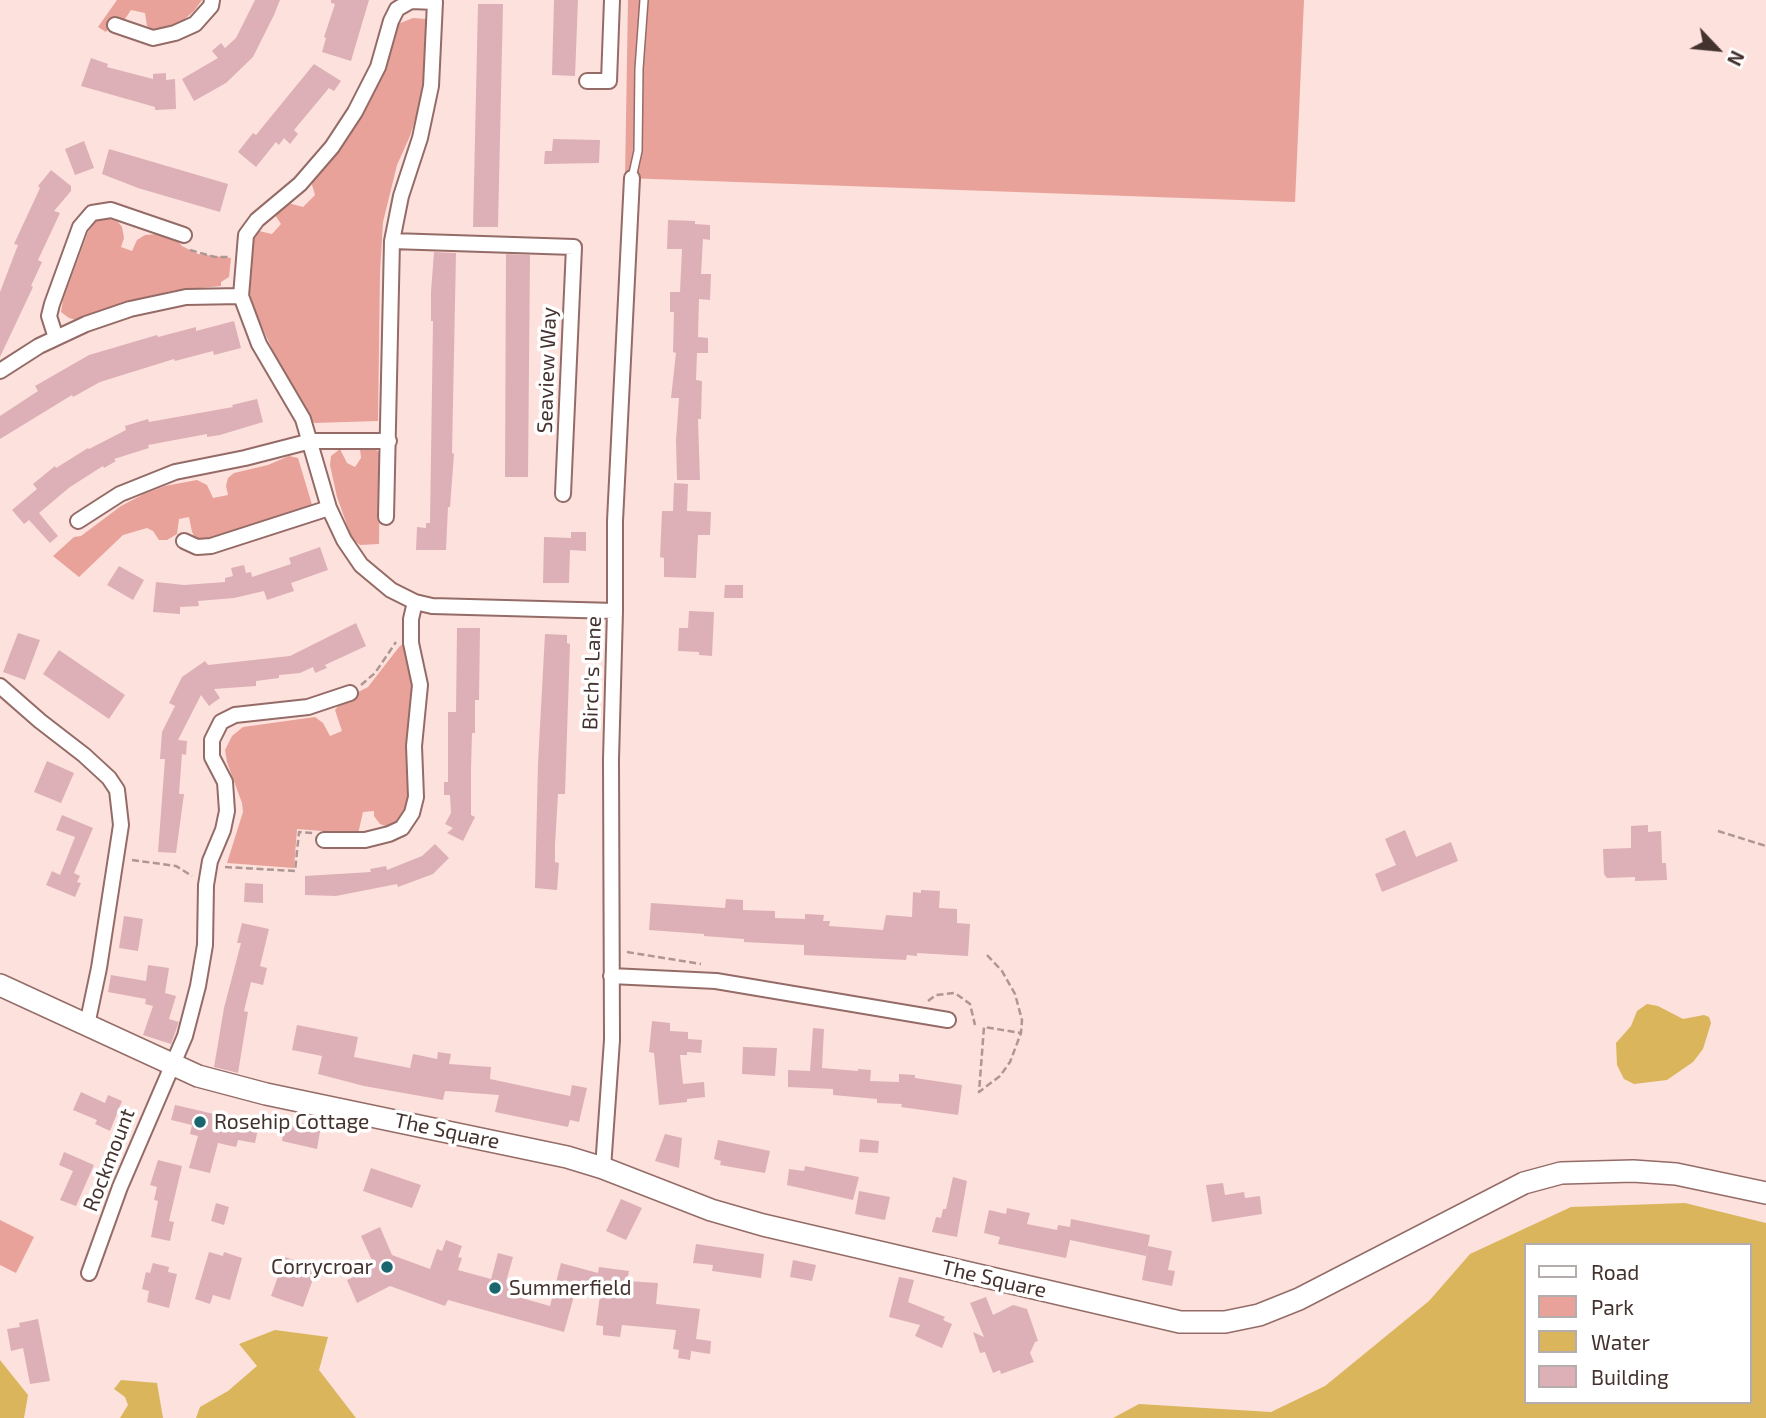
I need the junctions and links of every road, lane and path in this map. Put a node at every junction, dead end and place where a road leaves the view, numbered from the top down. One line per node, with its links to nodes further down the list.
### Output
1 (212, 0): 5 (street)
2 (611, 0): 6 (street)
3 (644, 0): 7 (lane)
4 (435, 1): 9 (street); 11 (street)
5 (115, 25)
6 (587, 81)
7 (632, 178): 22 (street, Birch's Lane)
8 (184, 235): 10 (path); 12 (street)
9 (392, 241): 15 (street); 16 (street, Seaview Way)
10 (234, 257)
11 (241, 296): 12 (street); 14 (street)
12 (56, 338): 13 (street)
13 (0, 371)
14 (311, 441): 15 (street); 17 (street); 19 (street)
15 (389, 441): 18 (street)
16 (563, 494)
17 (329, 508): 20 (street); 21 (street)
18 (386, 517)
19 (78, 521)
20 (184, 541)
21 (415, 602): 22 (street); 23 (street)
22 (615, 611): 33 (street, Birch's Lane)
23 (411, 631): 25 (path); 27 (street)
24 (0, 686): 29 (street)
25 (350, 693): 30 (street, Rockmount)
26 (1718, 831): 28 (path)
27 (324, 841): 30 (path)
28 (1766, 846)
29 (116, 858): 31 (path); 36 (street)
30 (210, 867): 31 (street, Rockmount)
31 (206, 885): 38 (street, Rockmount)
32 (987, 955): 37 (path)
33 (611, 975): 35 (street); 39 (street, Birch's Lane)
34 (0, 985): 36 (main road, The Square)
35 (948, 1020)
36 (87, 1026): 38 (main road, The Square)
37 (1021, 1033): 37 (path)
38 (171, 1064): 39 (main road, The Square); 41 (street, Rockmount)
39 (603, 1168): 40 (main road, The Square)
40 (1766, 1193)
41 (89, 1273)

